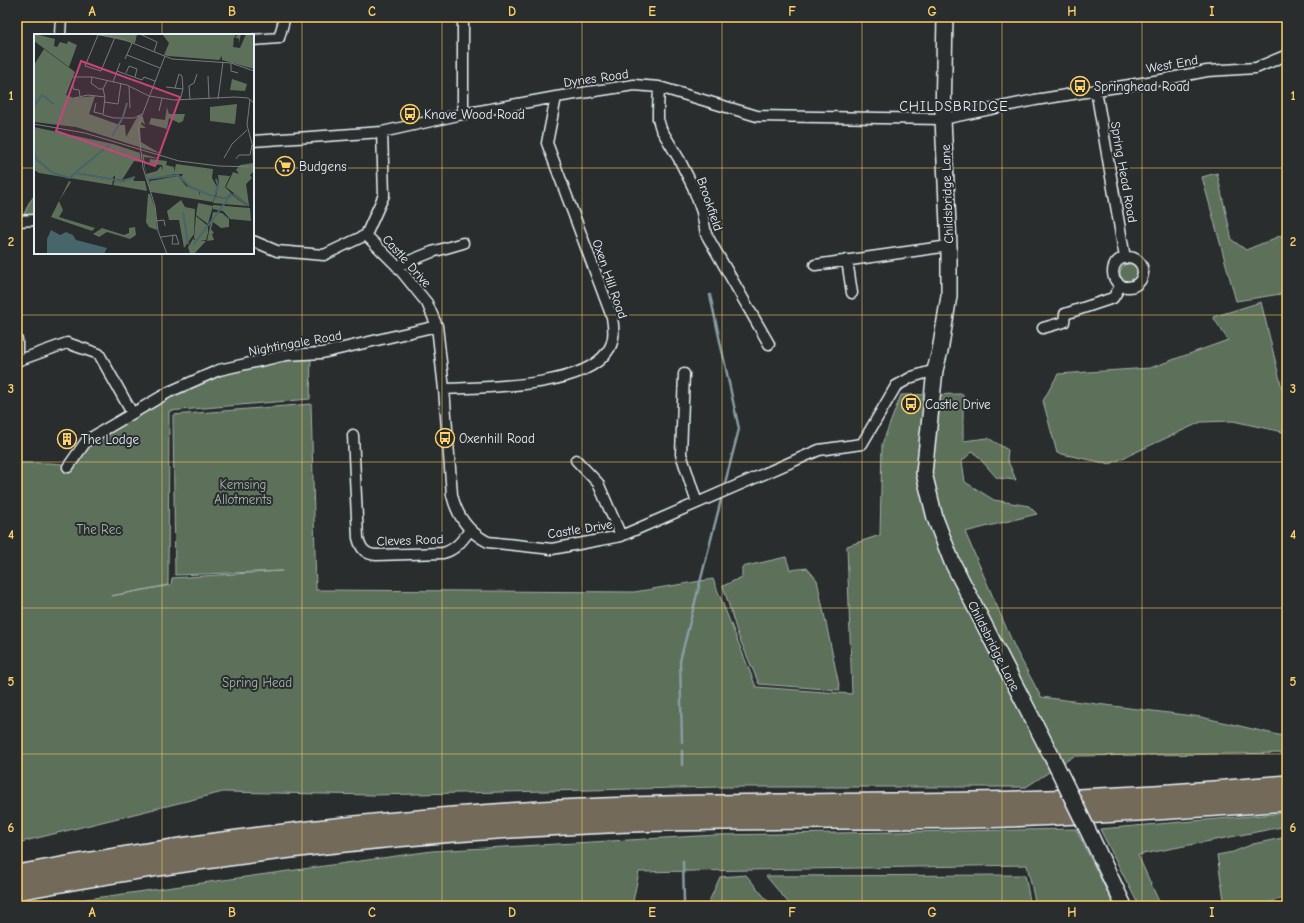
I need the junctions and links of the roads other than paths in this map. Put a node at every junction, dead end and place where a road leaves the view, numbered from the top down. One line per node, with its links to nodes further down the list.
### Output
1 (61, 17): 5 (street)
2 (284, 17): 6 (street)
3 (463, 17): 11 (street)
4 (945, 17): 12 (street, Childsbridge Lane)
5 (60, 34)
6 (254, 40)
7 (1287, 55): 9 (street, West End)
8 (659, 87): 10 (street, Dynes Road); 12 (street, Dynes Road); 30 (street, Brookfield)
9 (1096, 90): 12 (street, West End); 21 (street, Spring Head Road)
10 (556, 97): 11 (street, Dynes Road); 33 (street, Oxen Hill Road)
11 (463, 114): 13 (street, Dynes Road)
12 (943, 119): 20 (street, Childsbridge Lane)
13 (382, 132): 14 (street, Dynes Road); 17 (street)
14 (254, 141)
15 (17, 220): 16 (street)
16 (34, 220)
17 (366, 235): 18 (street); 24 (street, Castle Drive)
18 (254, 241)
19 (463, 243): 24 (street)
20 (949, 246): 22 (street); 31 (street, Childsbridge Lane)
21 (1125, 258): 25 (street); 25 (street)
22 (848, 260): 23 (street); 26 (street)
23 (814, 265)
24 (397, 266): 27 (street, Castle Drive)
25 (1121, 285): 28 (street)
26 (852, 293)
27 (437, 326): 33 (street, Castle Drive); 34 (street, Nightingale Road)
28 (1043, 328)
29 (17, 340): 34 (street)
30 (769, 344)
31 (934, 370): 38 (street, Castle Drive); 45 (street, Childsbridge Lane, bridge)
32 (684, 374): 38 (street)
33 (444, 389): 39 (street, Castle Drive)
34 (132, 413): 37 (street, Nightingale Road)
35 (353, 435): 39 (street, Cleves Road)
36 (576, 460): 40 (street)
37 (68, 467)
38 (697, 503): 40 (street, Castle Drive)
39 (470, 530): 40 (street, Castle Drive)
40 (621, 536)
41 (1287, 785): 43 (highway)
42 (1287, 801): 44 (highway)
43 (17, 875)
44 (17, 890)
45 (1124, 906)

